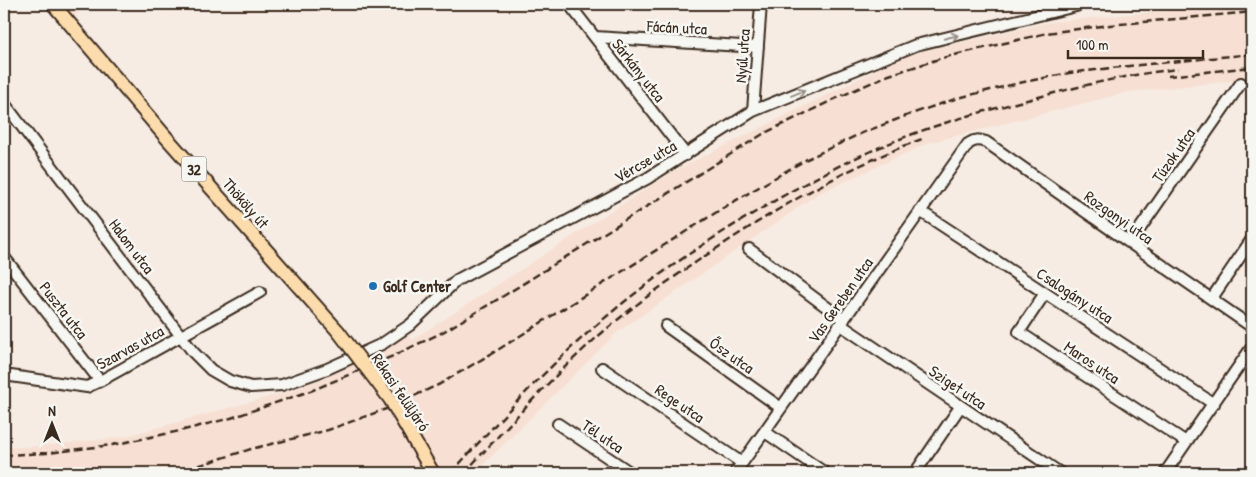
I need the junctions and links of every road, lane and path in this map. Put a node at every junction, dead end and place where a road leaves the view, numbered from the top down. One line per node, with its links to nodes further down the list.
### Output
1 (53, 4): 23 (main road, Thököly út / 32)
2 (569, 4): 5 (street, Sárkány utca)
3 (761, 4): 6 (street, Nyúl utca)
4 (1076, 5): 9 (street, Vércse utca, one-way to 4)
5 (595, 37): 6 (street, Fácán utca); 11 (street, Sárkány utca)
6 (758, 47): 9 (street, Nyúl utca)
7 (1241, 83): 14 (street, Túzok utca)
8 (4, 103): 24 (street, Halom utca)
9 (753, 111): 11 (street, Vércse utca)
10 (968, 144): 12 (street, Vas Gereben utca); 14 (street, Rozgonyi utca)
11 (686, 155): 29 (street, Vércse utca)
12 (920, 211): 18 (street, Csalogány utca); 20 (street, Vas Gereben utca)
13 (1252, 239): 19 (street)
14 (1130, 244): 19 (street, Rozgonyi utca)
15 (749, 249): 20 (street, Sziget utca)
16 (4, 258): 28 (street, Puszta utca)
17 (260, 292): 24 (street, Szarvas utca)
18 (1045, 293): 30 (street, Csalogány utca); 35 (street, Maros utca)
19 (1212, 298): 22 (street, Rozgonyi utca)
20 (842, 322): 31 (street, Sziget utca); 32 (street, Vas Gereben utca)
21 (666, 326): 32 (street, Ősz utca)
22 (1252, 327)
23 (338, 331): 37 (main road, Rékasi felüljáró / 32, bridge)
24 (181, 335): 28 (street, Szarvas utca); 29 (street, Halom utca)
25 (1252, 347): 30 (street)
26 (602, 368): 36 (street, Rege utca)
27 (4, 375): 28 (street, Szarvas utca)
28 (100, 381)
29 (252, 387)
30 (1214, 404): 35 (street)
31 (960, 407): 41 (street); 42 (street, Sziget utca)
32 (782, 408): 34 (street, Vas Gereben utca)
33 (558, 424): 38 (street, Tél utca)
34 (765, 432): 36 (street, Vas Gereben utca); 40 (street)
35 (1186, 442): 43 (street)
36 (742, 464): 39 (street, Vas Gereben utca)
37 (433, 473)
38 (630, 473)
39 (735, 473)
40 (825, 473)
41 (915, 473)
42 (1060, 473)
43 (1165, 473)

